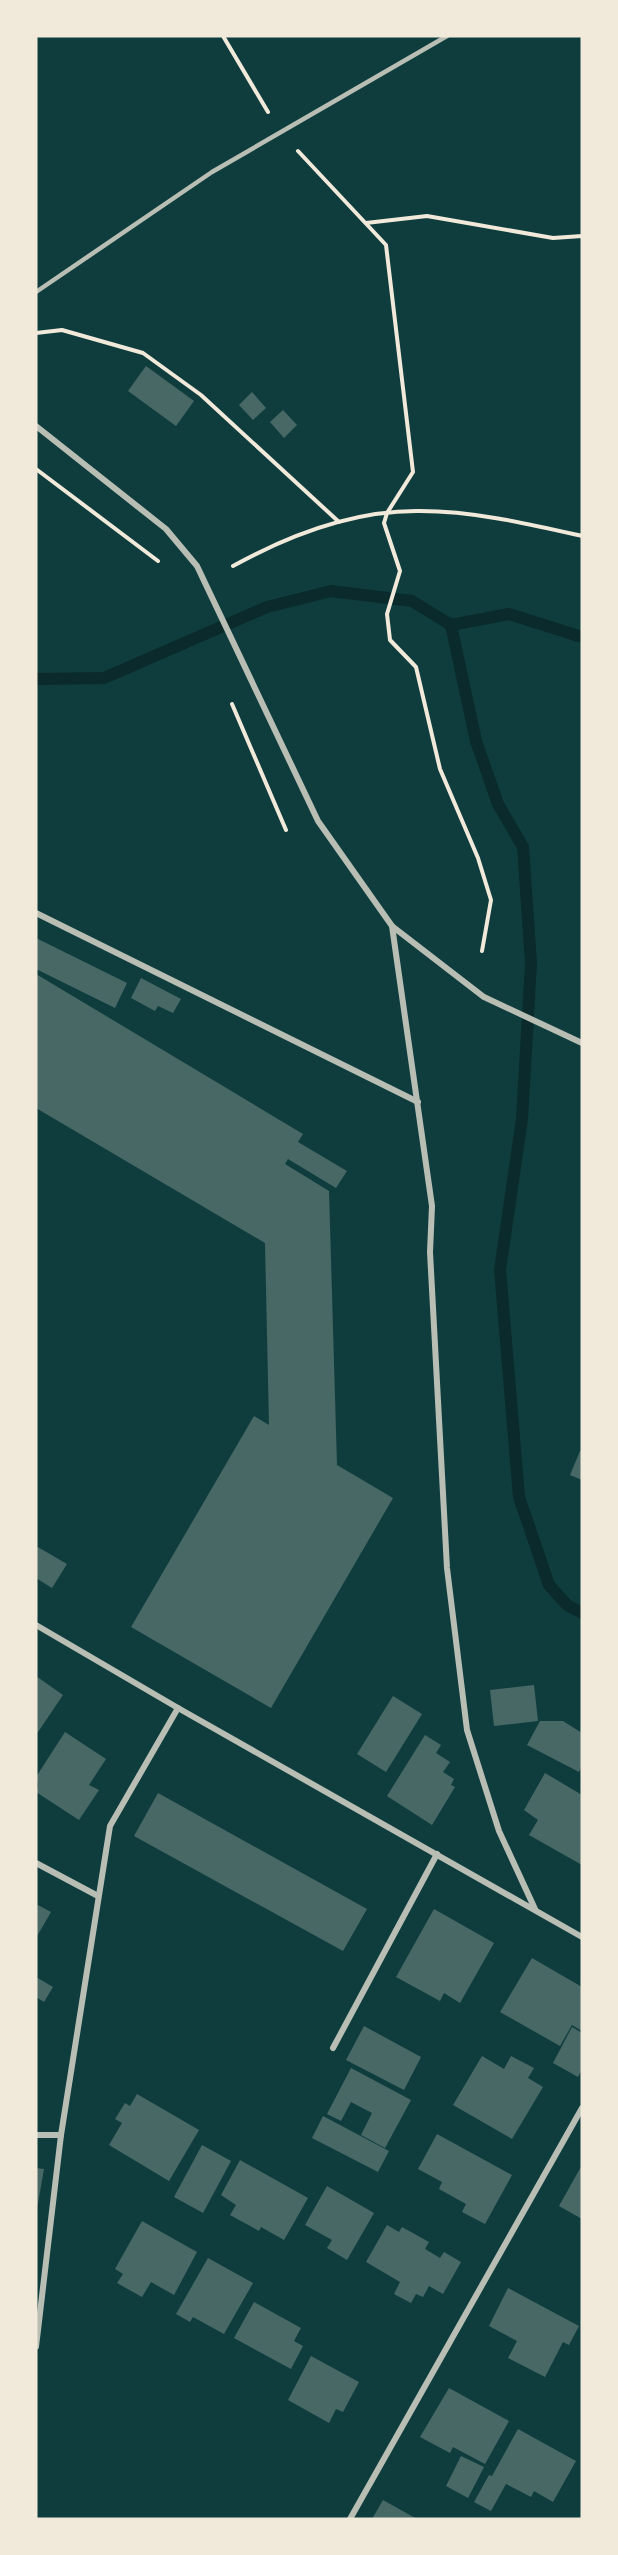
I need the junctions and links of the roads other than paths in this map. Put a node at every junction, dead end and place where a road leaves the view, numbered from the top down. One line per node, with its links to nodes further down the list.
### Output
1 (447, 36): 2 (lane)
2 (36, 292)
3 (36, 426): 5 (street)
4 (36, 913): 7 (street)
5 (392, 926): 6 (street); 7 (street)
6 (582, 1043)
7 (418, 1102): 13 (street)
8 (36, 1625): 9 (street)
9 (178, 1708): 10 (street); 12 (street)
10 (437, 1854): 13 (street); 15 (street)
11 (36, 1863): 12 (street)
12 (98, 1896): 18 (street)
13 (535, 1909): 14 (street)
14 (582, 1937)
15 (333, 2048)
16 (582, 2108): 20 (street)
17 (36, 2135): 18 (street)
18 (61, 2135): 19 (street)
19 (36, 2347)
20 (350, 2519)

